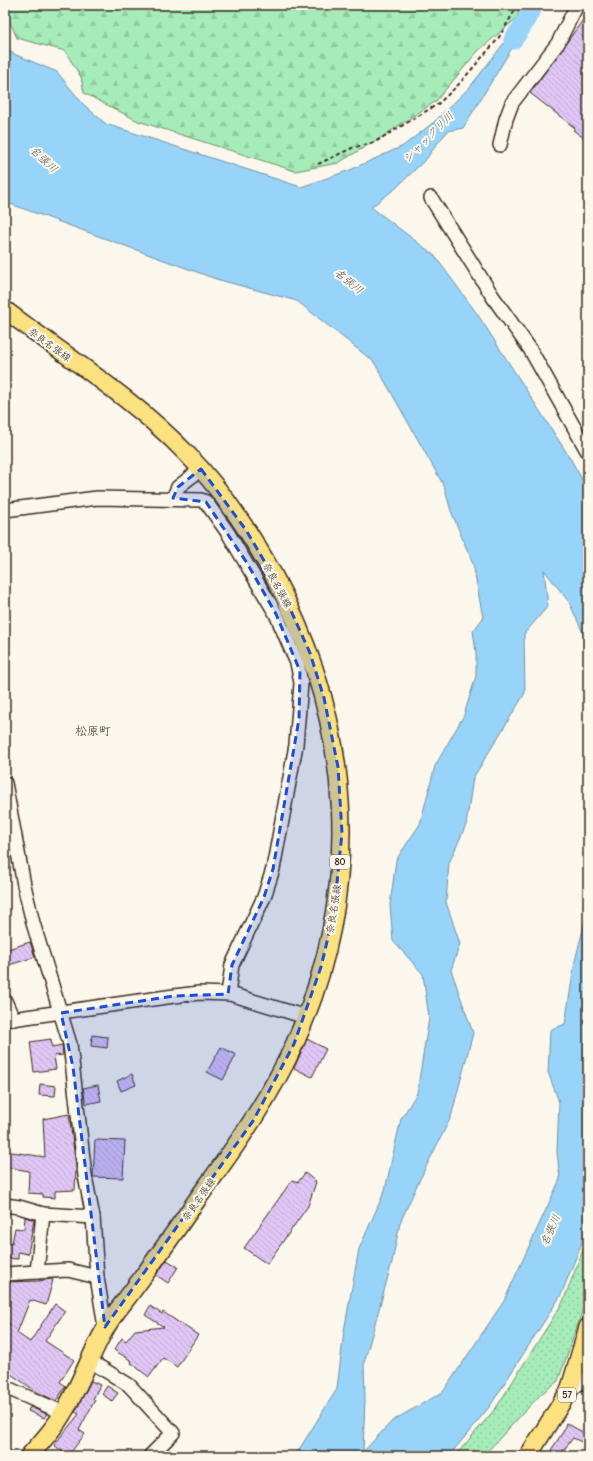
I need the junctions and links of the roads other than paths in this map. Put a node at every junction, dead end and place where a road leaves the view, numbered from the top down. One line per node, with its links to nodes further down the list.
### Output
1 (577, 5): 2 (street)
2 (500, 145)
3 (431, 198): 5 (street)
4 (5, 310): 6 (main road, 奈良名張線 / 80)
5 (588, 452)
6 (201, 469): 7 (street); 13 (main road, 奈良名張線 / 80)
7 (173, 498): 8 (street); 10 (street)
8 (5, 510)
9 (5, 783): 12 (street)
10 (228, 994): 12 (street); 13 (street)
11 (5, 1001): 14 (street)
12 (61, 1013): 14 (street); 17 (street)
13 (306, 1017): 22 (main road, 奈良名張線 / 80)
14 (9, 1020)
15 (5, 1205): 16 (street)
16 (43, 1214): 17 (street); 18 (street)
17 (93, 1217): 20 (street)
18 (37, 1272): 19 (street); 20 (street)
19 (5, 1274)
20 (97, 1277): 22 (street)
21 (588, 1327): 26 (main road, 57)
22 (105, 1328): 23 (main road, 奈良名張線 / 80)
23 (90, 1361): 27 (main road, 奈良名張線 / 80); 29 (street)
24 (588, 1377): 26 (street)
25 (5, 1387): 27 (street)
26 (569, 1391): 30 (main road, 57)
27 (64, 1413): 28 (main road, 奈良名張線 / 80)
28 (29, 1456)
29 (150, 1456)
30 (528, 1456)

